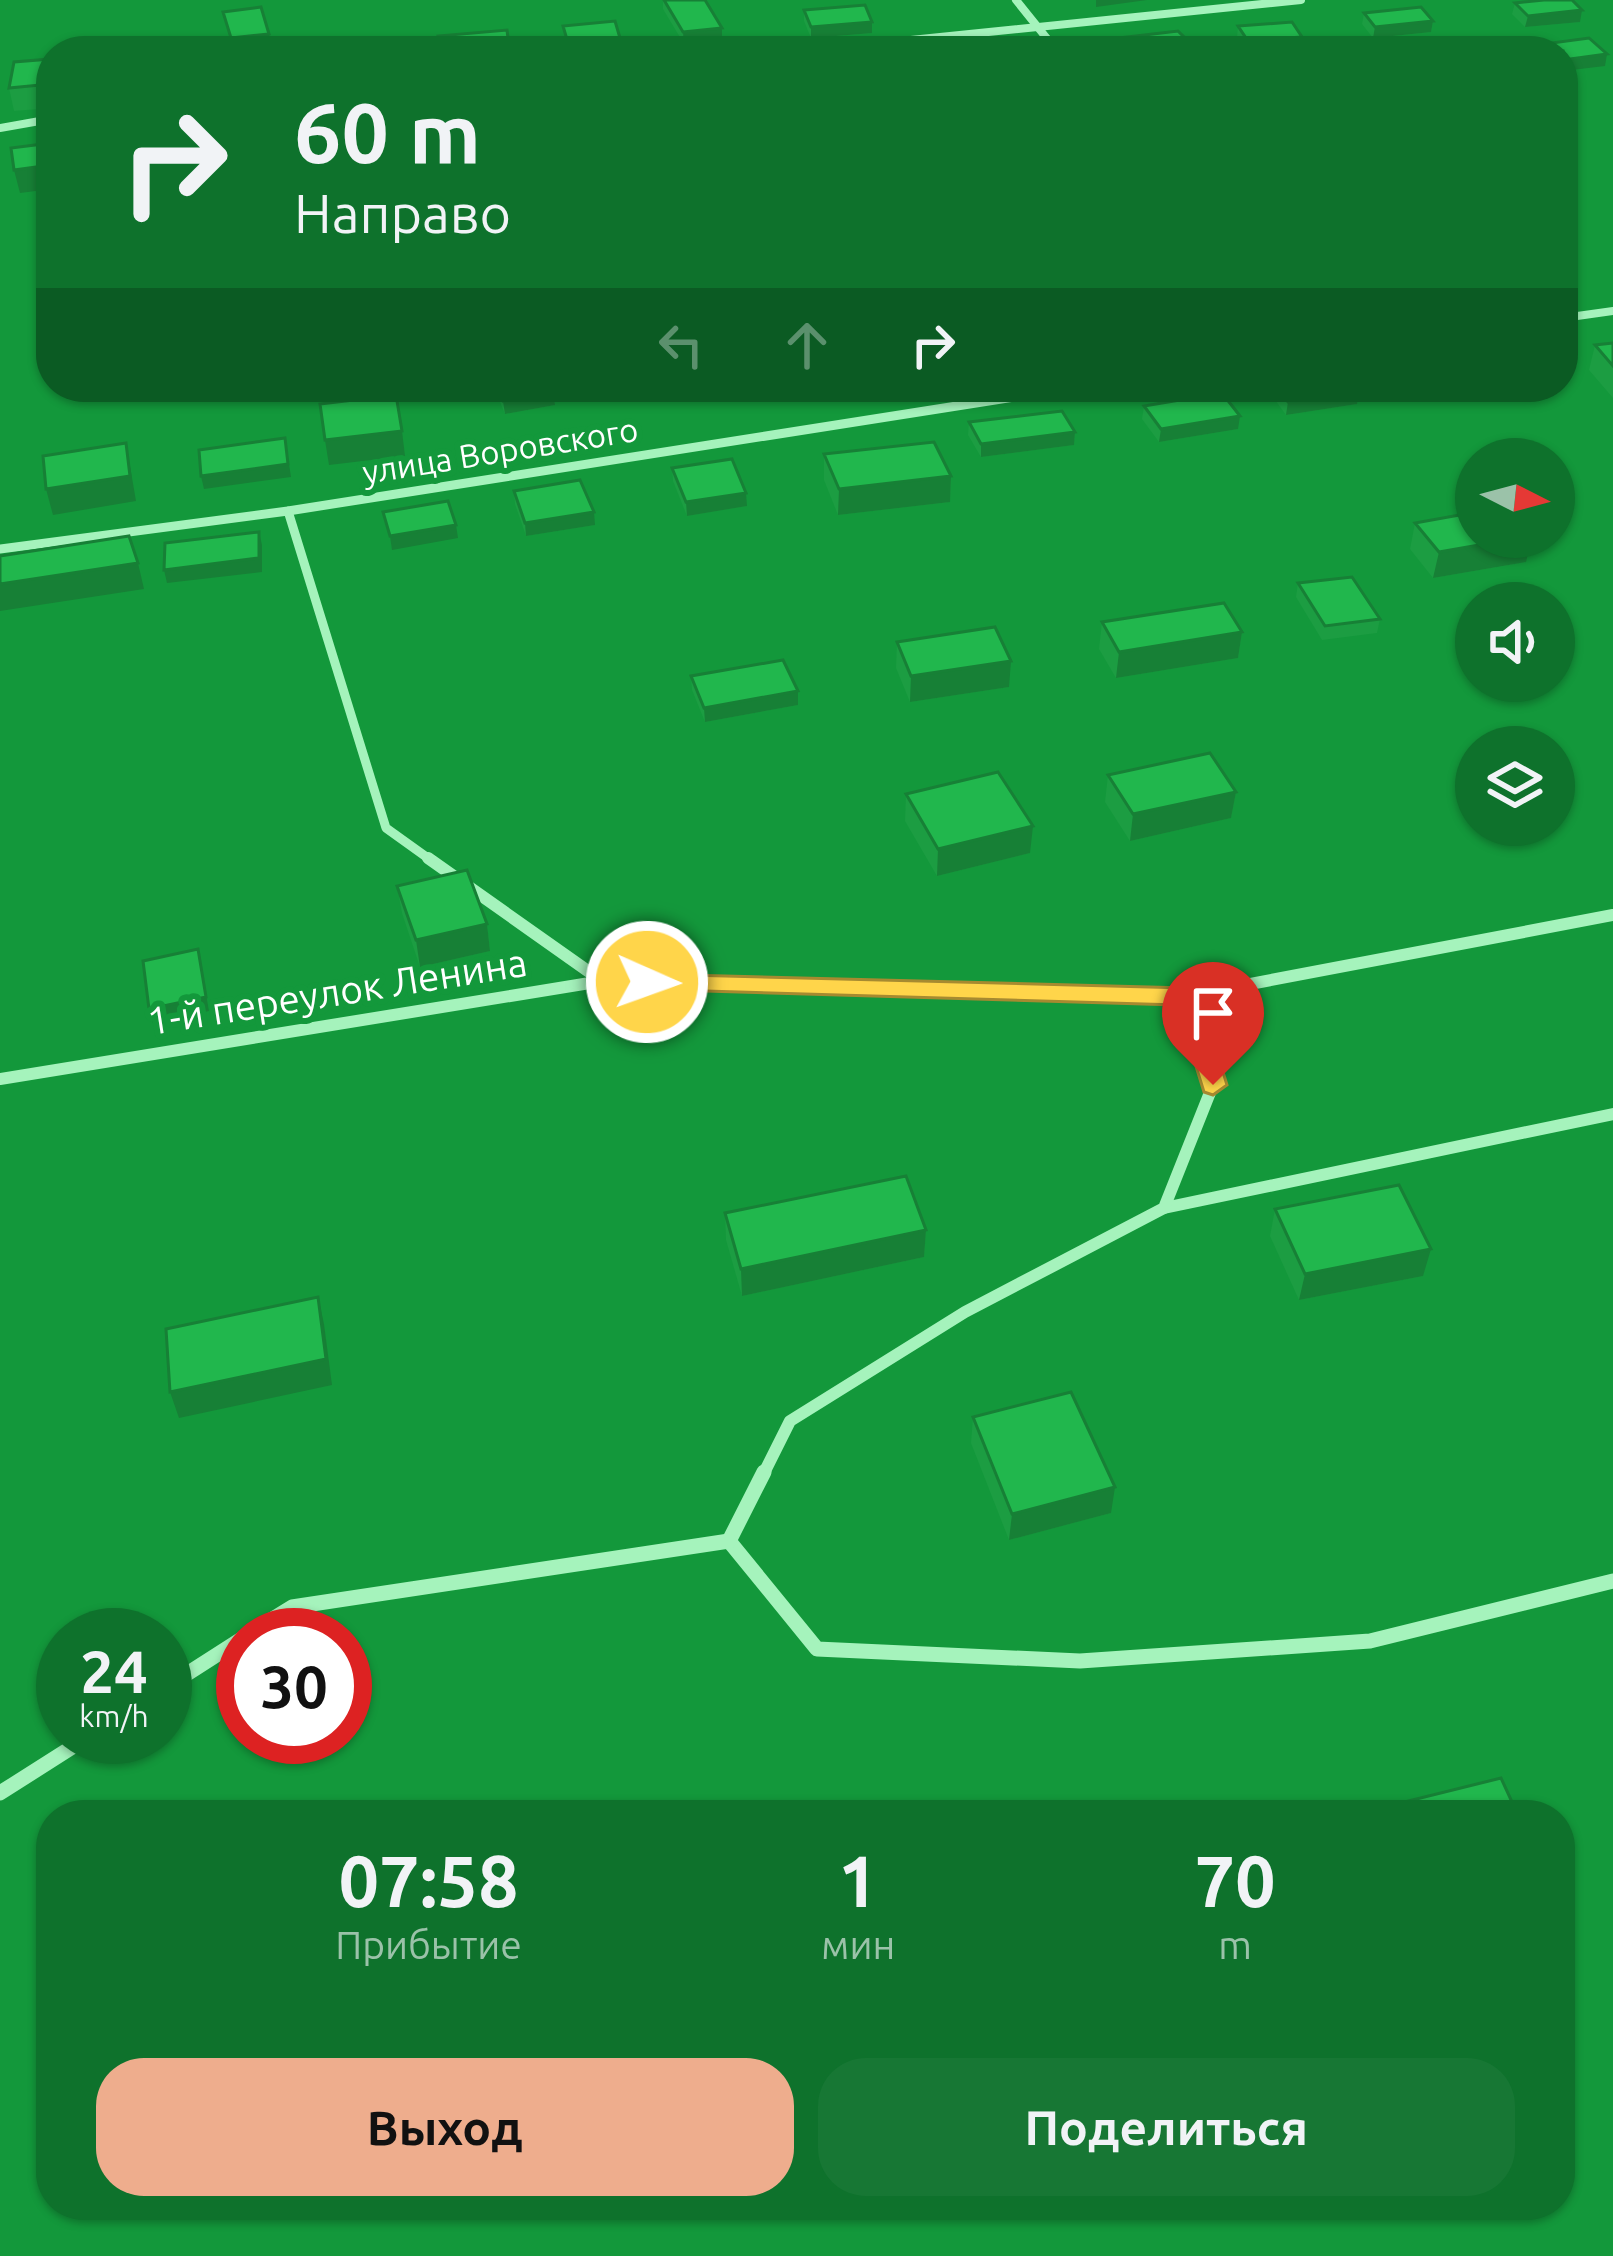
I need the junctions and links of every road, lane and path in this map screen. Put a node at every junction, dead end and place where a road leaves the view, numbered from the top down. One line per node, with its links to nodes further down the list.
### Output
1 (1016, 0): 3 (street)
2 (1301, 0): 3 (street)
3 (1039, 30): 4 (street); 5 (street)
4 (972, 36)
5 (1044, 36)
6 (36, 122): 7 (street)
7 (0, 128)
8 (1613, 311): 9 (street)
9 (1578, 316)
10 (982, 402): 11 (street, улица Воровского)
11 (288, 511): 12 (street, улица Воровского); 14 (street)
12 (0, 549)
13 (1613, 915): 15 (street, 1-й переулок Ленина)
14 (602, 981): 15 (street, 1-й переулок Ленина); 16 (street, 1-й переулок Ленина)
15 (1187, 997): 18 (street)
16 (0, 1079)
17 (1613, 1114): 18 (street)
18 (1164, 1208): 19 (street)
19 (729, 1541): 20 (street); 21 (street)
20 (1613, 1581)
21 (290, 1608)
22 (46, 1764): 23 (street)
23 (0, 1793)

